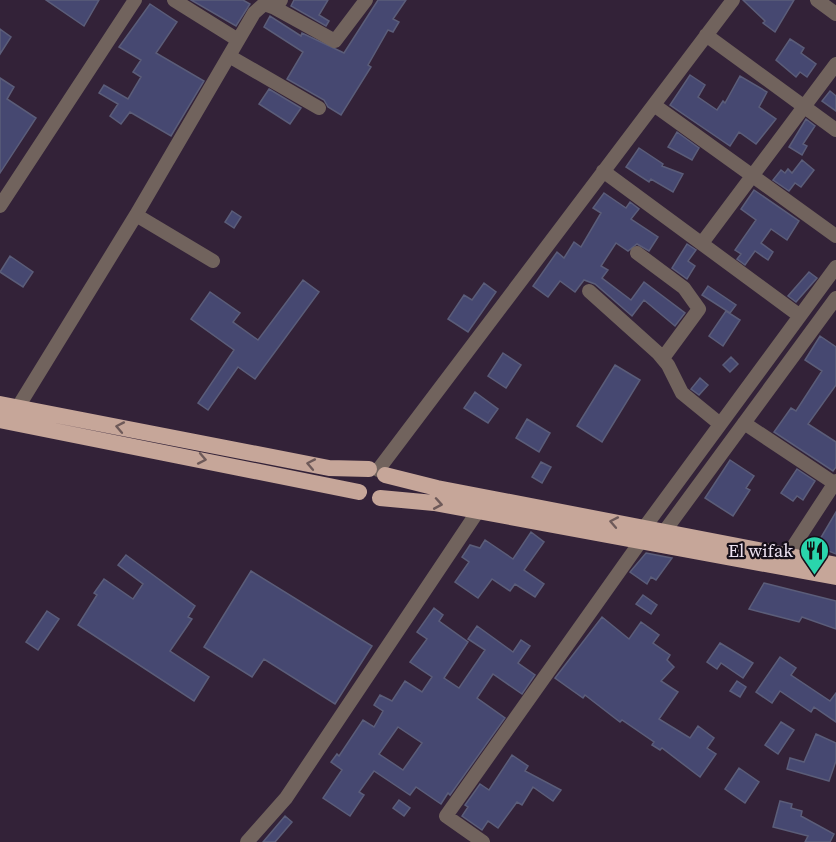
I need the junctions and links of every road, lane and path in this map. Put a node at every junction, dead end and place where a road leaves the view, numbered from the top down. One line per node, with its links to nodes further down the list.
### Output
1 (135, 0): 18 (street)
2 (174, 0): 9 (street)
3 (366, 0): 6 (street)
4 (733, 0): 8 (street)
5 (817, 0): 7 (street)
6 (278, 4): 9 (street)
7 (836, 14)
8 (706, 35): 12 (street); 13 (street)
9 (238, 40): 10 (street)
10 (229, 56): 14 (street); 19 (street)
11 (836, 64): 13 (street)
12 (654, 105): 16 (street); 17 (street)
13 (804, 106): 15 (street); 17 (street)
14 (319, 108)
15 (836, 130)
16 (603, 171): 21 (street); 34 (street)
17 (752, 176): 20 (street); 21 (street)
18 (0, 206)
19 (136, 215): 23 (street); 30 (street)
20 (836, 236)
21 (702, 243): 27 (street)
22 (637, 253): 28 (street)
23 (213, 261)
24 (836, 267): 27 (street)
25 (589, 291): 28 (street)
26 (836, 298): 32 (street)
27 (800, 316): 33 (street)
28 (663, 358): 33 (street)
29 (0, 404): 30 (highway)
30 (18, 407): 34 (highway, one-way to 30)
31 (0, 420): 36 (highway, one-way to 36)
32 (744, 423): 35 (street); 39 (street)
33 (720, 424): 40 (street)
34 (377, 471): 36 (highway); 37 (highway); 40 (highway, one-way to 34)
35 (835, 482): 41 (street)
36 (359, 492): 37 (highway)
37 (380, 498): 38 (highway, one-way to 38)
38 (478, 511): 40 (highway); 44 (street)
39 (664, 532): 40 (highway); 41 (highway)
40 (642, 534): 43 (highway); 45 (street)
41 (787, 556): 42 (highway)
42 (836, 565)
43 (836, 577)
44 (247, 842)
45 (483, 842)

